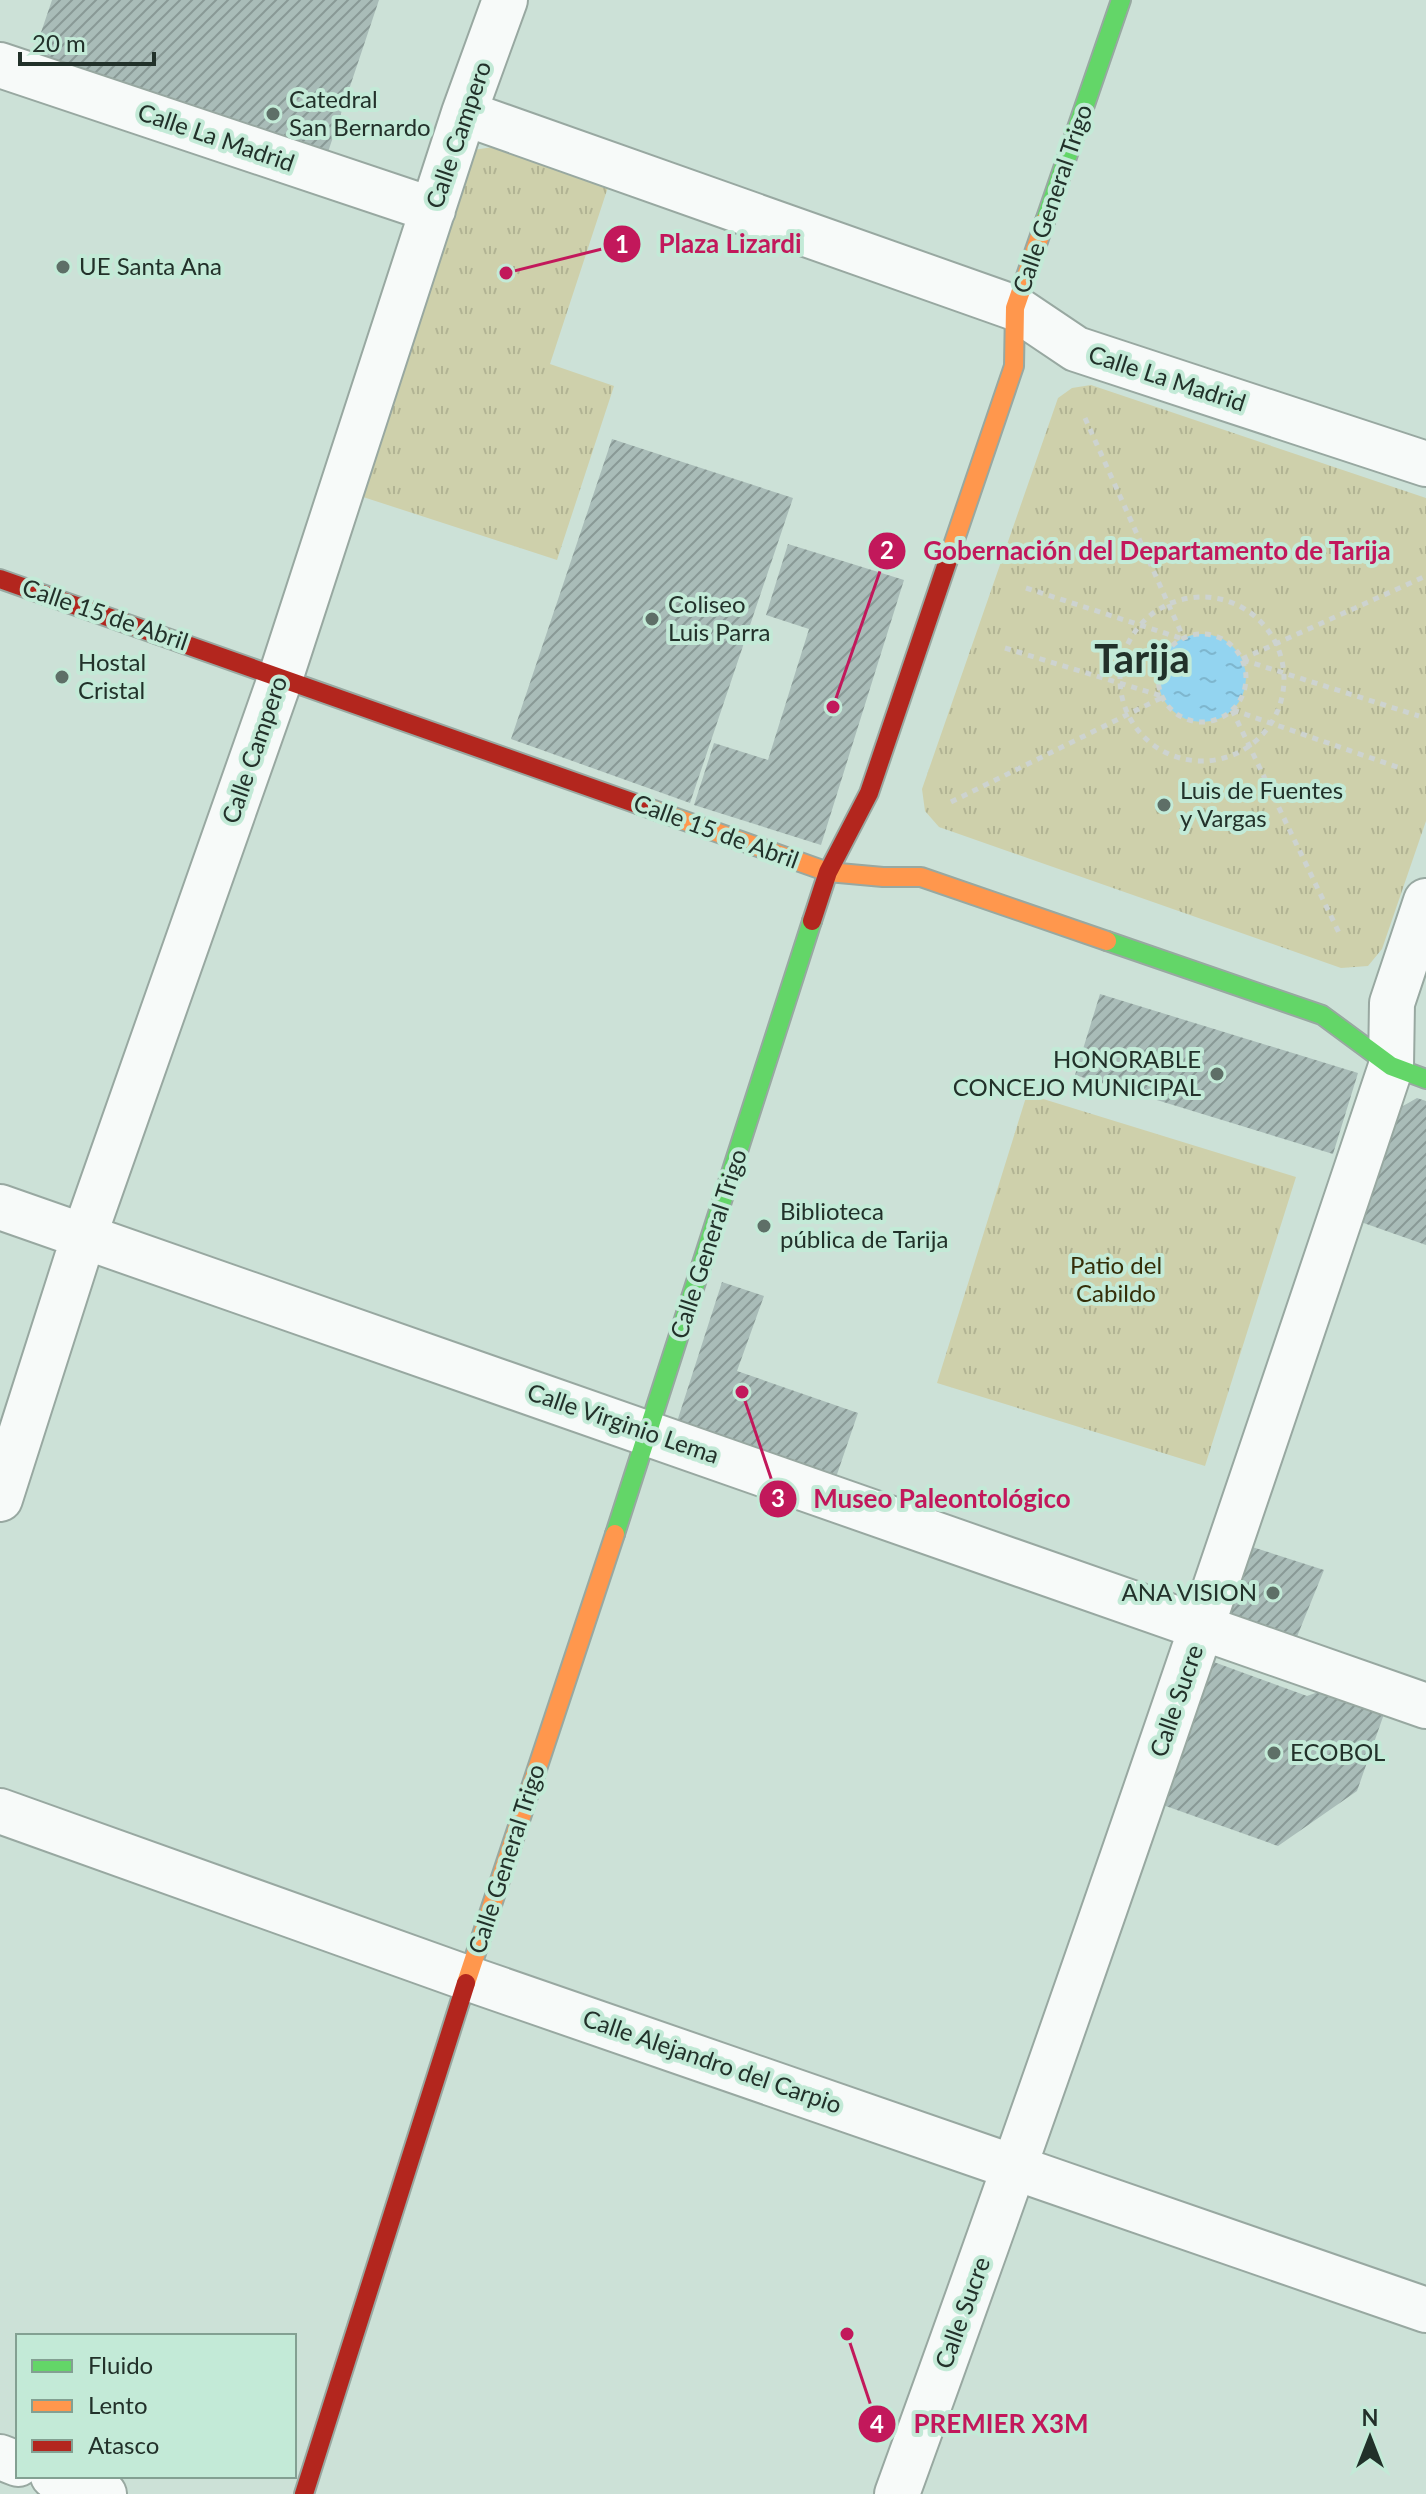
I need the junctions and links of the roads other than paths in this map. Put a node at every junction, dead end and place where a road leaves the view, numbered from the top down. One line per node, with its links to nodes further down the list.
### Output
1 (505, 0): 4 (street, Calle Campero)
2 (1121, 0): 6 (main road, Calle General Trigo)
3 (0, 65): 5 (street, Calle La Madrid)
4 (464, 113): 5 (street, Calle Campero); 6 (street, Calle La Madrid)
5 (433, 210): 9 (street, Calle Campero)
6 (1015, 308): 7 (street, Calle La Madrid); 10 (main road, Calle General Trigo)
7 (1426, 464)
8 (0, 579): 9 (main road, Calle 15 de Abril)
9 (281, 676): 10 (main road, Calle 15 de Abril); 14 (street, Calle Campero)
10 (828, 872): 12 (main road, Calle 15 de Abril); 15 (main road, Calle General Trigo)
11 (1426, 901): 12 (street, Calle Sucre)
12 (1408, 1073): 17 (street, Calle Sucre)
13 (0, 1207): 14 (street, Calle Virginio Lema)
14 (83, 1239): 15 (street, Calle Virginio Lema); 16 (street, Calle Campero)
15 (649, 1432): 17 (street, Calle Virginio Lema); 20 (main road, Calle General Trigo)
16 (0, 1499)
17 (1203, 1626): 18 (street, Calle Virginio Lema); 21 (street, Calle Sucre)
18 (1426, 1706)
19 (0, 1811): 20 (street, Calle Alejandro del Carpio)
20 (467, 1978): 21 (street, Calle Alejandro del Carpio); 25 (main road, Calle General Trigo)
21 (1016, 2166): 22 (street, Calle Alejandro del Carpio); 26 (street, Calle Sucre)
22 (1426, 2310)
23 (59, 2478): 24 (street)
24 (104, 2494)
25 (304, 2494)
26 (897, 2494)

